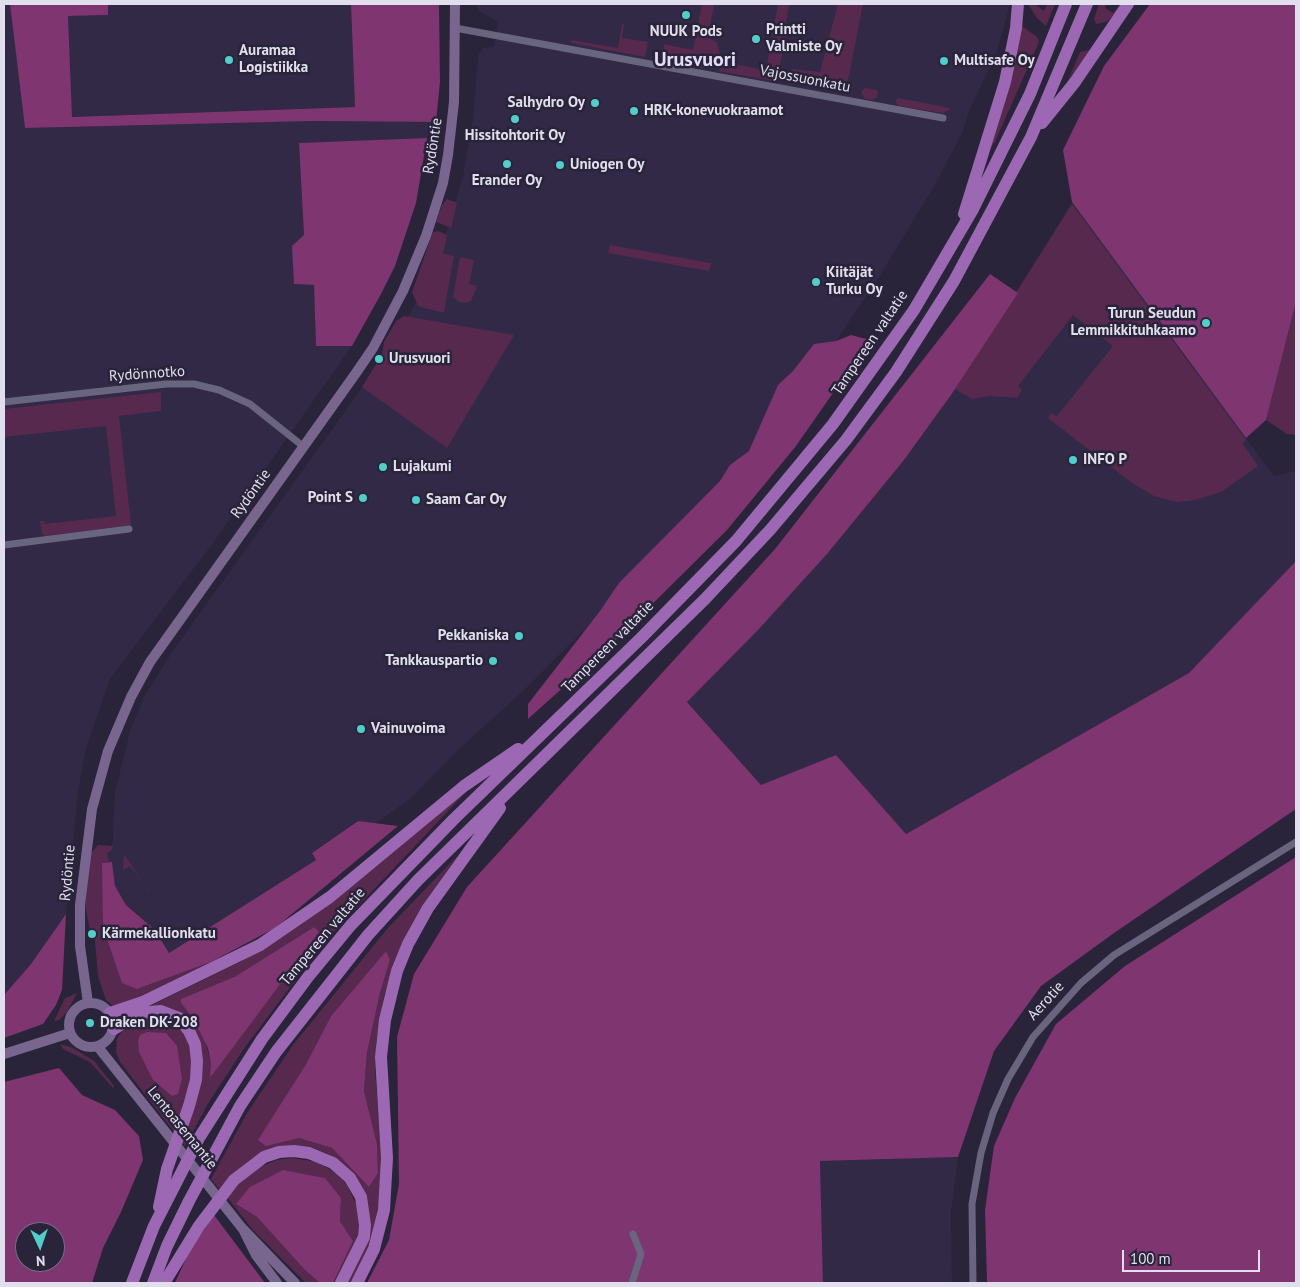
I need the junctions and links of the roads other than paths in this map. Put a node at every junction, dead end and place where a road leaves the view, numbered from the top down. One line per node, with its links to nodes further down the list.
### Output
1 (455, 4): 6 (street, Rydöntie)
2 (1018, 4): 9 (highway)
3 (1066, 4): 9 (highway, Tampereen valtatie)
4 (1087, 4): 8 (highway)
5 (1128, 4): 8 (highway)
6 (455, 28): 7 (street, Vajossuonkatu); 11 (street, Rydöntie)
7 (943, 118)
8 (1031, 137): 15 (highway)
9 (956, 239): 14 (highway, Tampereen valtatie)
10 (4, 402): 11 (street, Rydönnotko)
11 (304, 447): 17 (street, Rydöntie)
12 (129, 529): 13 (street)
13 (4, 545)
14 (548, 730): 18 (highway); 23 (highway, Tampereen valtatie)
15 (526, 774): 27 (highway); 32 (highway)
16 (1296, 842): 34 (street, Aerotie)
17 (88, 1003): 18 (street); 20 (street)
18 (110, 1012): 19 (street)
19 (114, 1028): 21 (street); 23 (highway)
20 (70, 1033): 21 (street); 22 (street)
21 (98, 1047): 24 (street, Lentoasemantie)
22 (4, 1054)
23 (154, 1226): 26 (highway, Tampereen valtatie)
24 (242, 1228): 29 (street, Lentoasemantie); 30 (street, Lentoasemantie)
25 (633, 1234): 33 (street)
26 (132, 1283)
27 (153, 1283)
28 (164, 1283): 31 (highway)
29 (277, 1283)
30 (295, 1283)
31 (341, 1283)
32 (357, 1283)
33 (632, 1283)
34 (972, 1283)

